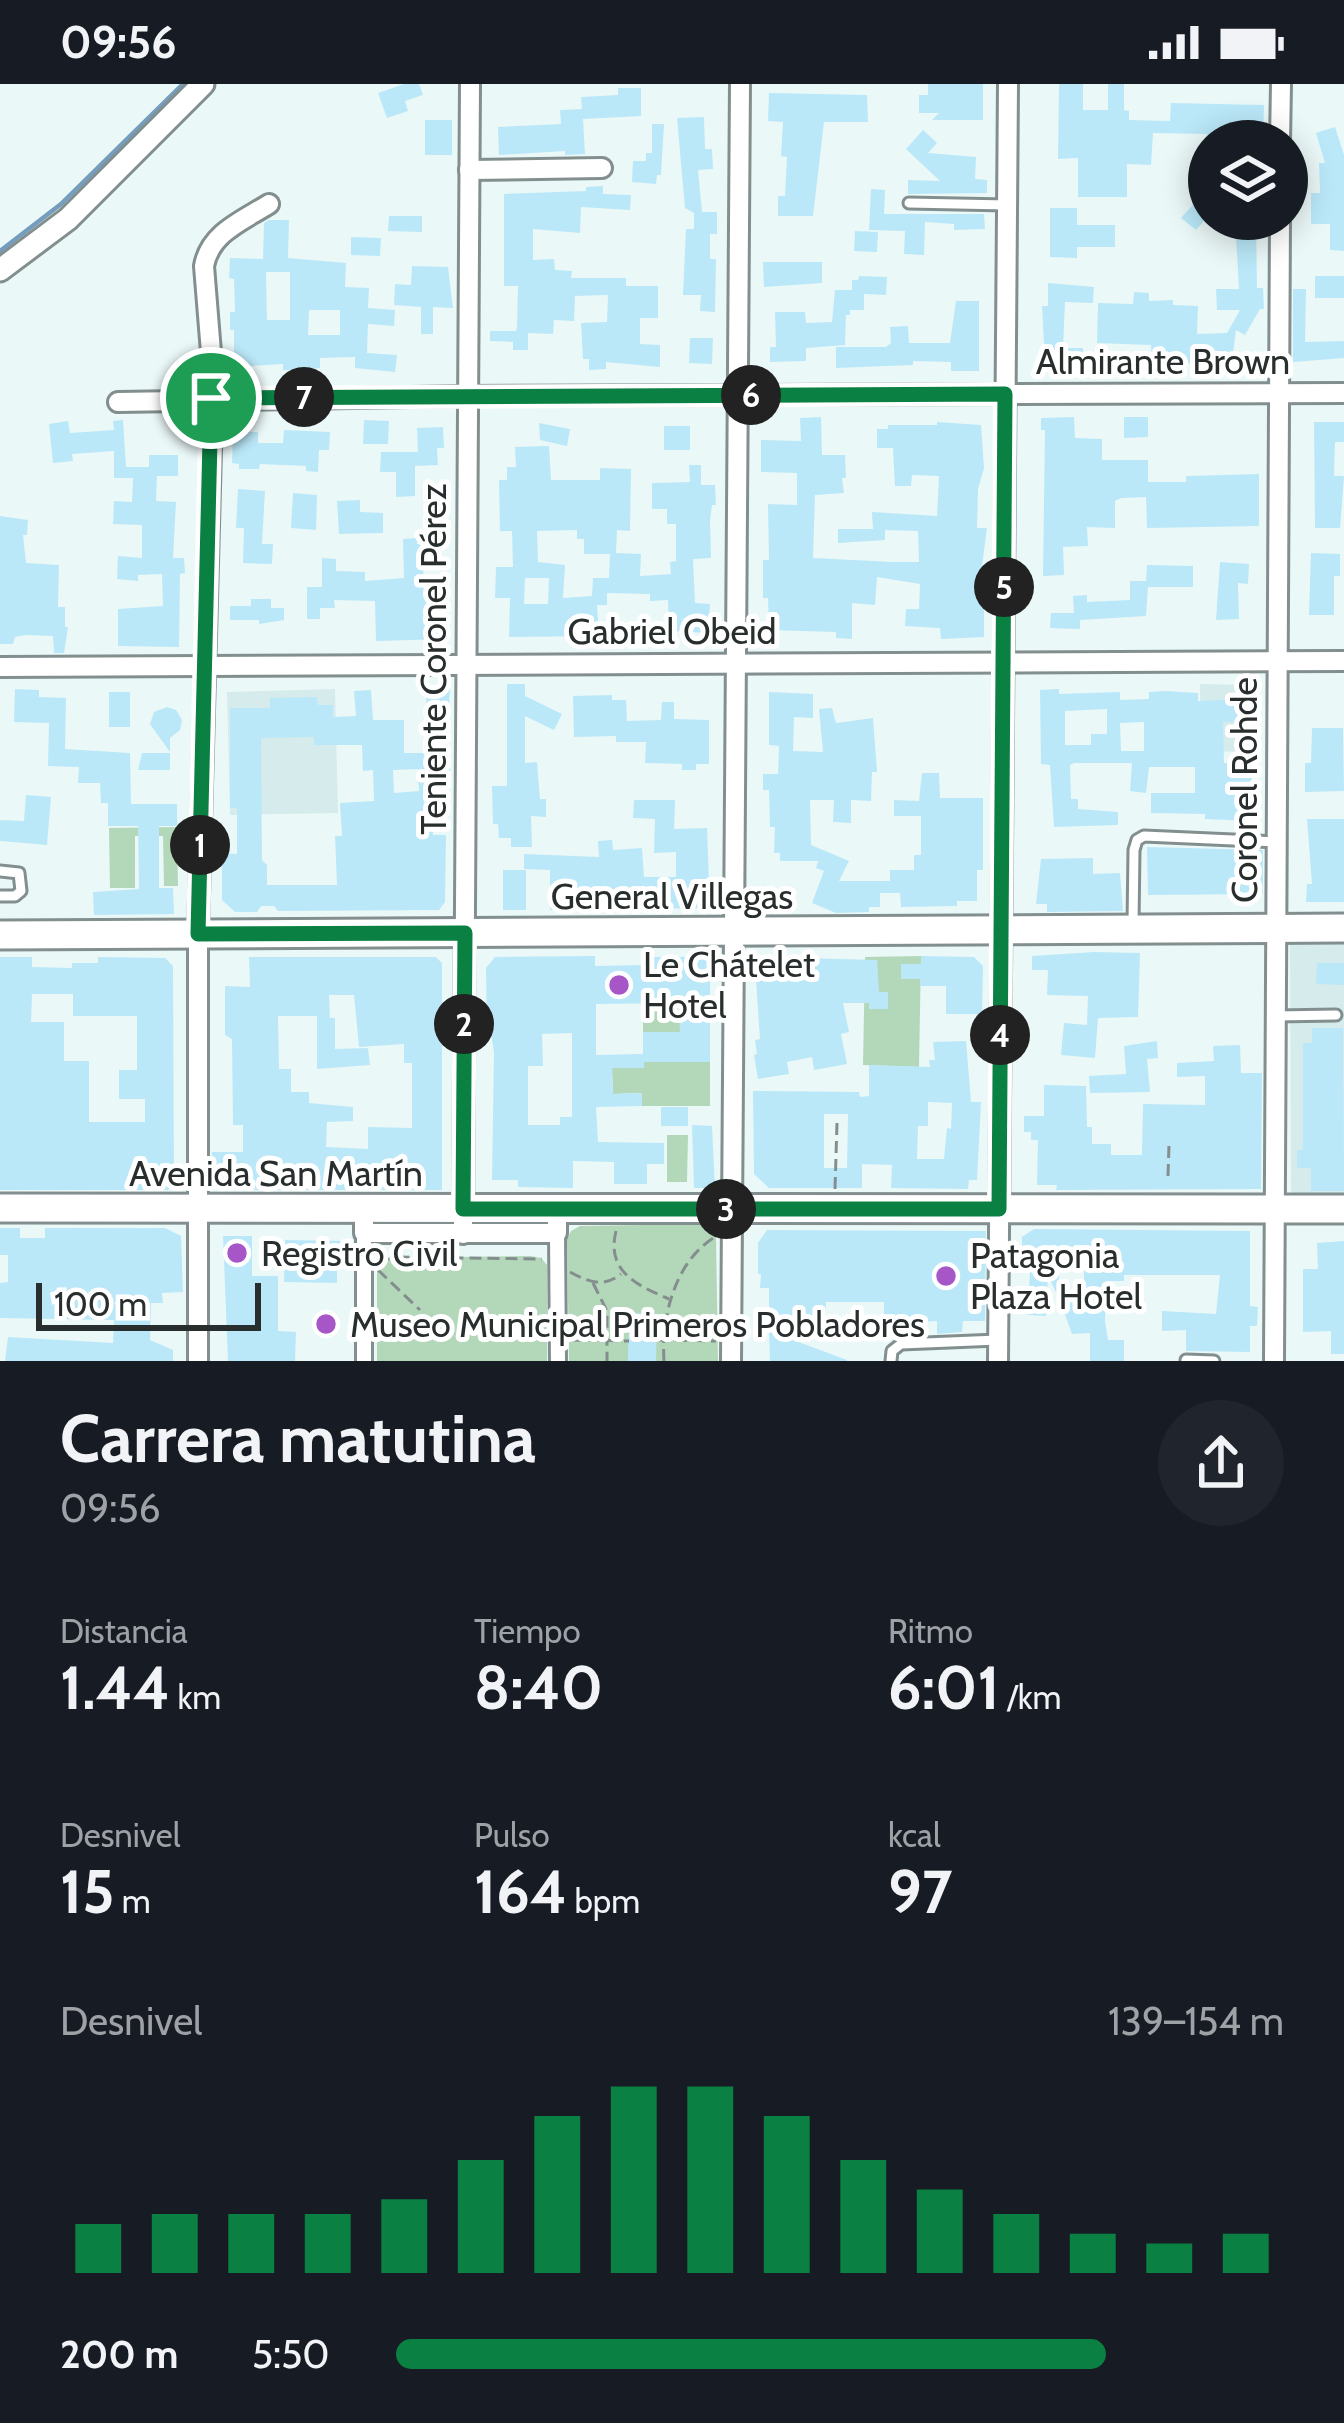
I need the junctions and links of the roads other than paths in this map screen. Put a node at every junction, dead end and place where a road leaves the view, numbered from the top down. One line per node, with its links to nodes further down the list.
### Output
1 (203, 84): 13 (street)
2 (470, 84): 8 (street, Teniente Coronel Pérez)
3 (740, 84): 17 (street)
4 (1008, 84): 11 (street)
5 (1281, 84): 6 (street)
6 (1280, 120)
7 (602, 168): 8 (street)
8 (469, 170): 18 (street, Teniente Coronel Pérez)
9 (909, 203): 11 (lane)
10 (269, 204): 19 (street)
11 (1007, 205): 15 (street)
12 (1280, 240): 16 (street, Coronel Rohde)
13 (0, 270)
14 (1344, 393): 16 (street, Almirante Brown)
15 (1005, 394): 16 (street, Almirante Brown); 17 (street, Almirante Brown); 23 (street)
16 (1279, 394): 21 (street, Coronel Rohde)
17 (738, 395): 18 (street, Almirante Brown); 24 (street)
18 (468, 396): 19 (street, Almirante Brown); 25 (street, Teniente Coronel Pérez)
19 (211, 398): 20 (street, Almirante Brown); 26 (street)
20 (118, 402)
21 (1278, 661): 22 (street, Gabriel Obeid); 23 (street, Gabriel Obeid); 28 (street, Coronel Rohde)
22 (1344, 661)
23 (1004, 662): 24 (street, Gabriel Obeid); 34 (street)
24 (736, 664): 25 (street, Gabriel Obeid); 35 (street)
25 (466, 665): 26 (street, Gabriel Obeid); 36 (street, Teniente Coronel Pérez)
26 (204, 666): 27 (street, Gabriel Obeid); 37 (street)
27 (0, 667)
28 (1277, 842): 31 (street, Coronel Rohde); 33 (lane)
29 (0, 871): 30 (lane)
30 (0, 896)
31 (1276, 928): 32 (main road, General Villegas); 33 (main road, General Villegas); 40 (street, Coronel Rohde)
32 (1344, 928)
33 (1133, 929): 34 (main road, General Villegas)
34 (1001, 930): 35 (main road, General Villegas); 43 (street)
35 (734, 932): 36 (main road, General Villegas); 49 (street)
36 (465, 933): 37 (main road, General Villegas); 47 (street, Teniente Coronel Pérez)
37 (198, 934): 38 (main road, General Villegas); 42 (street)
38 (0, 935)
39 (1336, 1015): 40 (lane)
40 (1276, 1016): 44 (street, Coronel Rohde)
41 (0, 1208): 42 (main road, Avenida San Martín)
42 (198, 1209): 46 (main road, Avenida San Martín); 52 (street)
43 (999, 1209): 44 (main road, Avenida San Martín); 49 (main road, Avenida San Martín); 50 (street)
44 (1275, 1209): 45 (main road, Avenida San Martín); 59 (street, Coronel Rohde)
45 (1344, 1209)
46 (364, 1221): 47 (main road, Avenida San Martín); 53 (street)
47 (463, 1221): 48 (main road, Avenida San Martín)
48 (557, 1221): 49 (main road, Avenida San Martín); 54 (street)
49 (721, 1225): 55 (street)
50 (998, 1340): 56 (lane); 57 (street)
51 (1186, 1360): 58 (lane)
52 (198, 1361)
53 (364, 1361)
54 (558, 1361)
55 (731, 1361)
56 (891, 1361)
57 (998, 1361)
58 (1214, 1361)
59 (1274, 1361)

